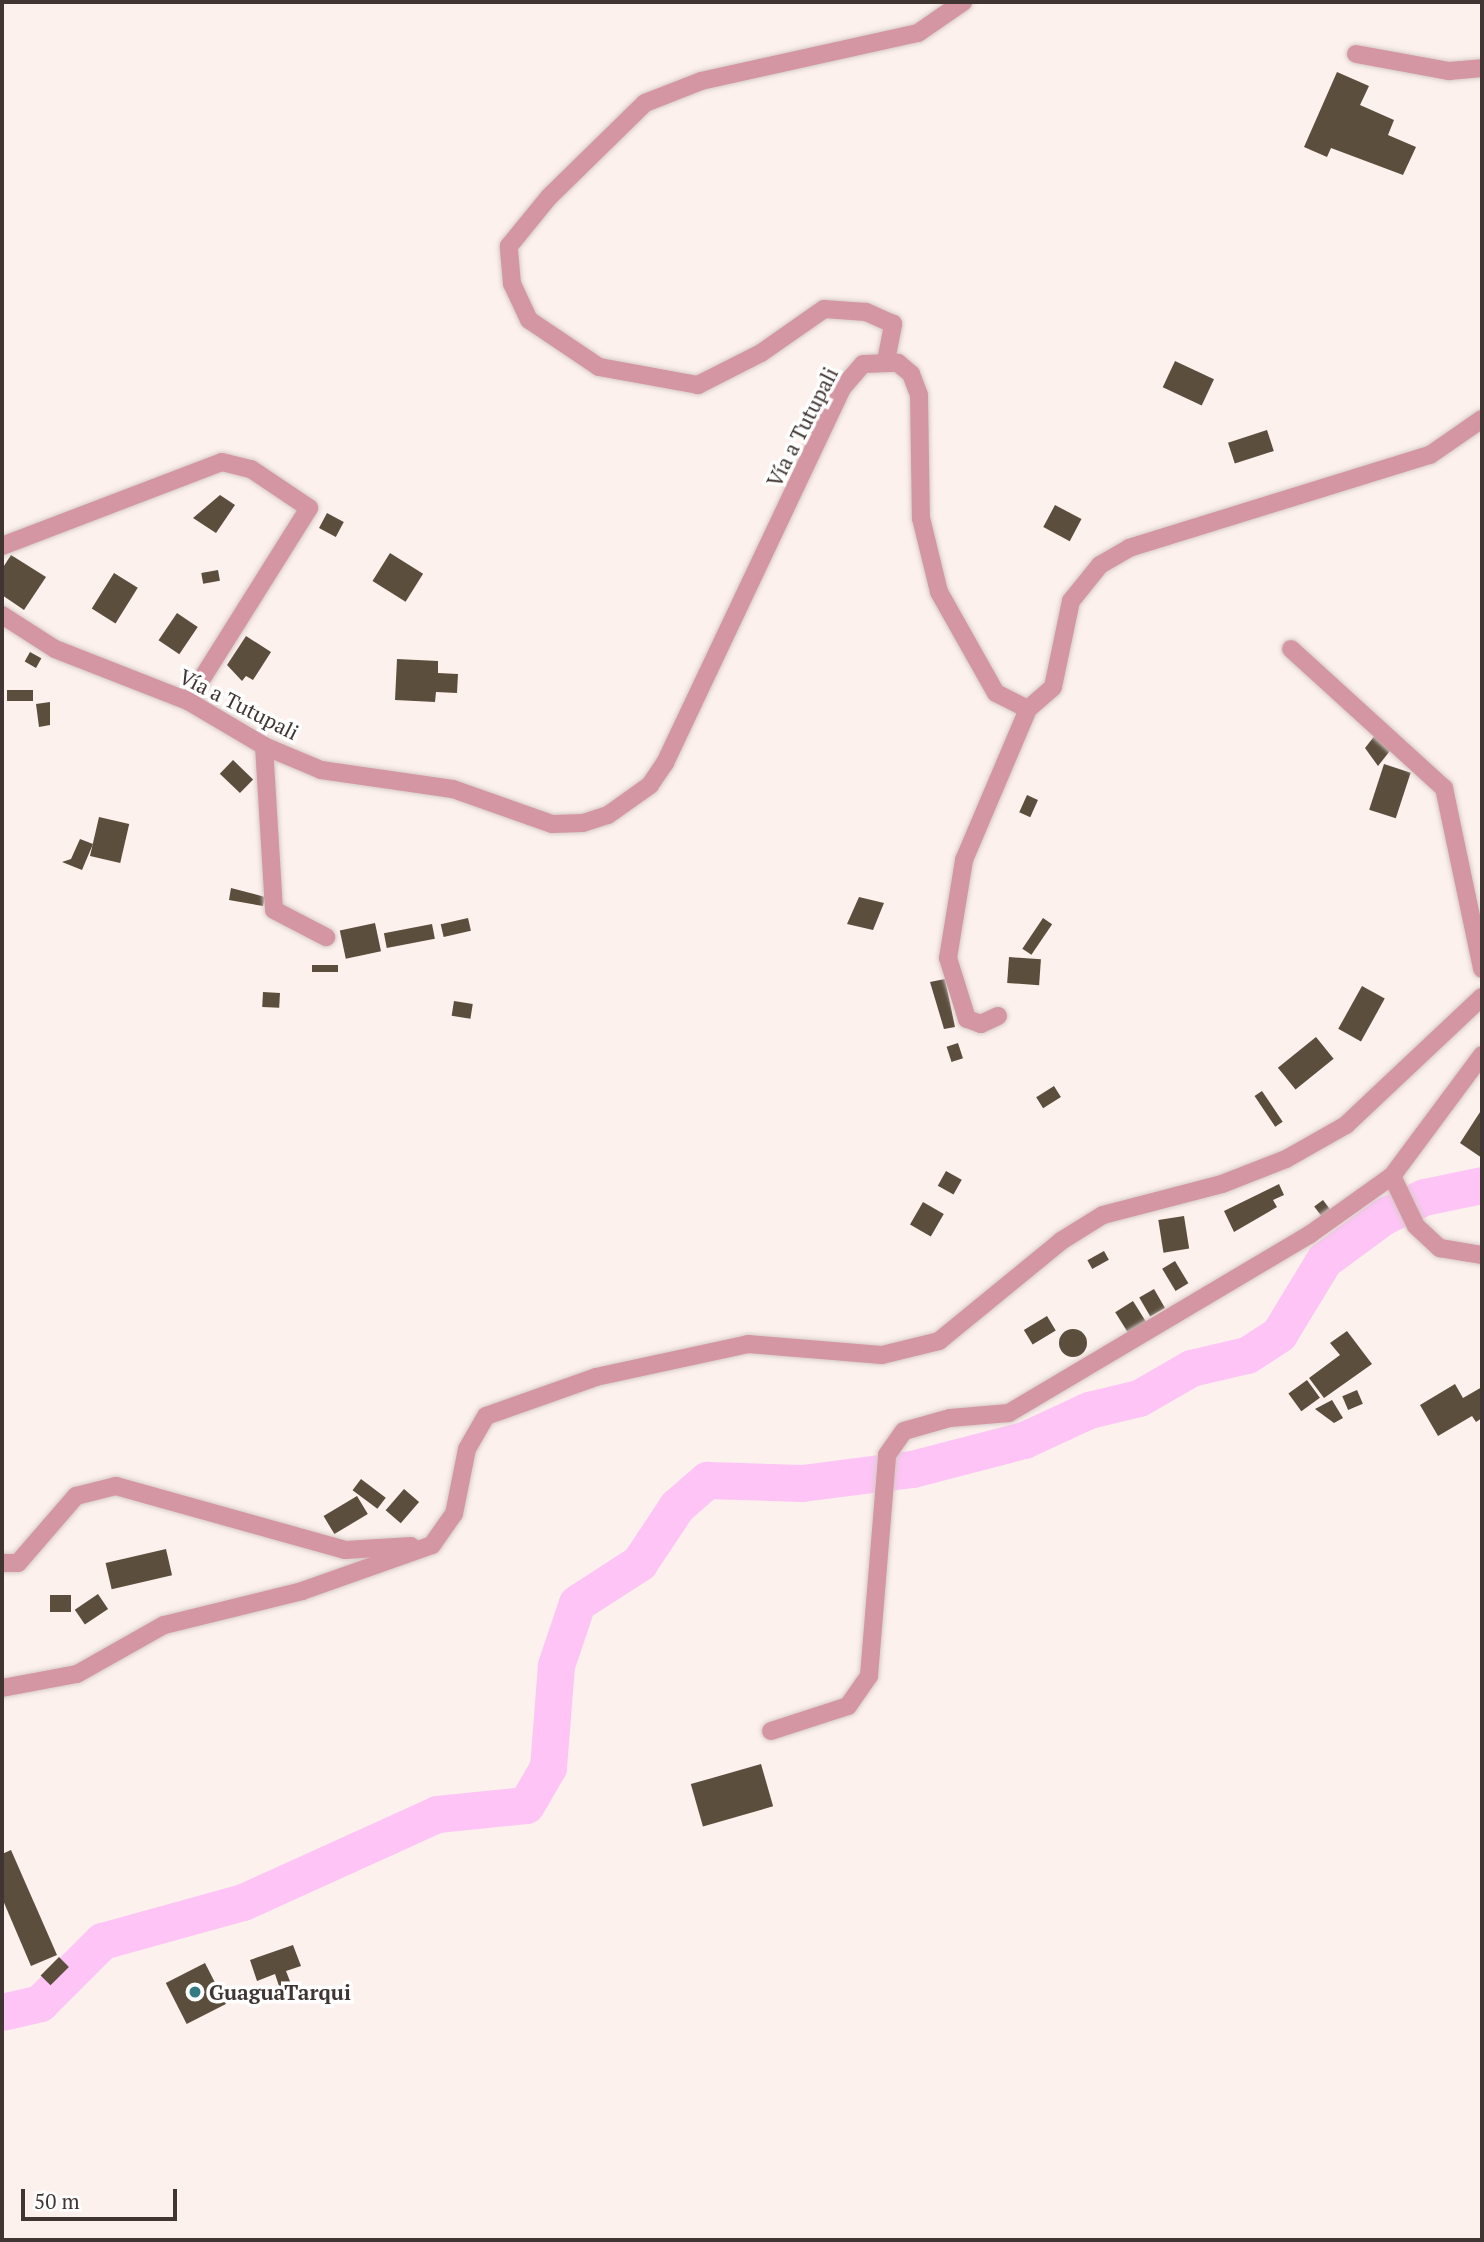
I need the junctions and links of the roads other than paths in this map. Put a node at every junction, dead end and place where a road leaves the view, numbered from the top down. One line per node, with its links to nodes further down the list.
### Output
1 (963, 2): 4 (street)
2 (1356, 54): 3 (street)
3 (1482, 68)
4 (886, 361): 10 (street); 11 (street, Vía a Tutupali)
5 (1482, 419): 10 (street)
6 (2, 546): 9 (street)
7 (2, 615): 9 (street, Vía a Tutupali)
8 (1291, 649): 13 (street)
9 (188, 701): 11 (street, Vía a Tutupali)
10 (1028, 709): 15 (street)
11 (264, 746): 12 (street)
12 (326, 937)
13 (1482, 969)
14 (1482, 997): 19 (street)
15 (998, 1016)
16 (1482, 1055): 17 (street)
17 (1396, 1184): 18 (street); 22 (street)
18 (1482, 1255)
19 (432, 1545): 20 (street); 21 (street)
20 (2, 1563)
21 (2, 1688)
22 (771, 1731)

